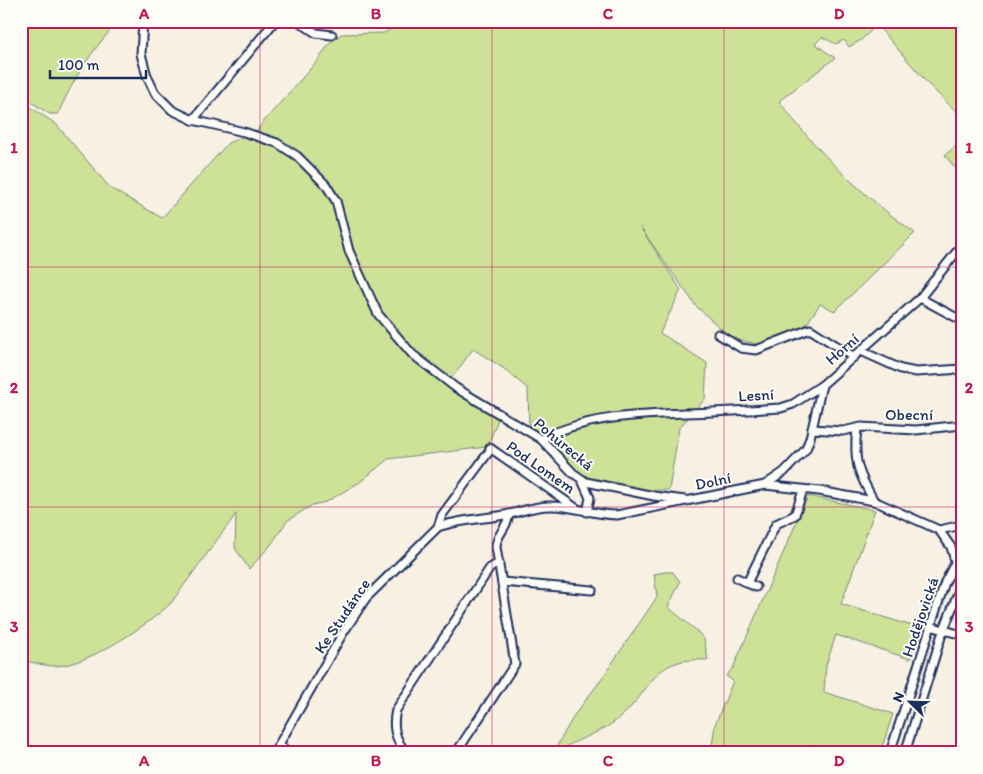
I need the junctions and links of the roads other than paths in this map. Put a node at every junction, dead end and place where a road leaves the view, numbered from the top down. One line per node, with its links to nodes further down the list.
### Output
1 (143, 21): 5 (street, Pohůrecká)
2 (274, 21): 5 (street)
3 (298, 21): 4 (street)
4 (332, 35)
5 (193, 120): 17 (street, Pohůrecká)
6 (962, 245): 7 (street, Horní)
7 (920, 298): 8 (street); 10 (street, Horní)
8 (957, 318)
9 (718, 334): 11 (street)
10 (861, 351): 11 (street, Horní); 12 (street)
11 (854, 358): 13 (street, Horní)
12 (962, 369)
13 (822, 385): 15 (street, Horní); 17 (street, Lesní)
14 (962, 425): 16 (street, Obecní)
15 (812, 429): 16 (street, Obecní); 19 (street, Horní)
16 (857, 429): 22 (street)
17 (541, 439): 18 (street, Pohůrecká)
18 (582, 480): 21 (street, Pohůrecká); 24 (street)
19 (765, 485): 20 (street, Dolní); 21 (street, Dolní)
20 (803, 490): 22 (street, Dolní); 34 (street)
21 (690, 500): 24 (street, Dolní)
22 (874, 501): 28 (street, Dolní)
23 (577, 509): 24 (street, Dolní); 25 (street, Dolní); 27 (street, Pod Lomem)
24 (587, 512)
25 (509, 514): 27 (street, Dolní); 31 (street)
26 (962, 525): 28 (street)
27 (438, 527): 43 (street, Ke Studánce)
28 (939, 530): 30 (street)
29 (962, 550): 30 (street, Hodějovická)
30 (955, 562): 38 (street, Hodějovická)
31 (499, 563): 33 (street); 46 (street)
32 (736, 578): 34 (street)
33 (502, 582): 37 (street); 47 (street)
34 (746, 583): 36 (street)
35 (962, 583): 39 (street)
36 (756, 587)
37 (592, 590)
38 (930, 626): 39 (street); 41 (street, Hodějovická)
39 (944, 630): 40 (street); 42 (street)
40 (962, 635)
41 (914, 676): 42 (street); 48 (street, Hodějovická)
42 (927, 682): 49 (street)
43 (279, 744): 44 (street, Ke Studánce); 45 (street)
44 (274, 753)
45 (289, 753)
46 (406, 753)
47 (456, 753)
48 (890, 753)
49 (905, 753)

